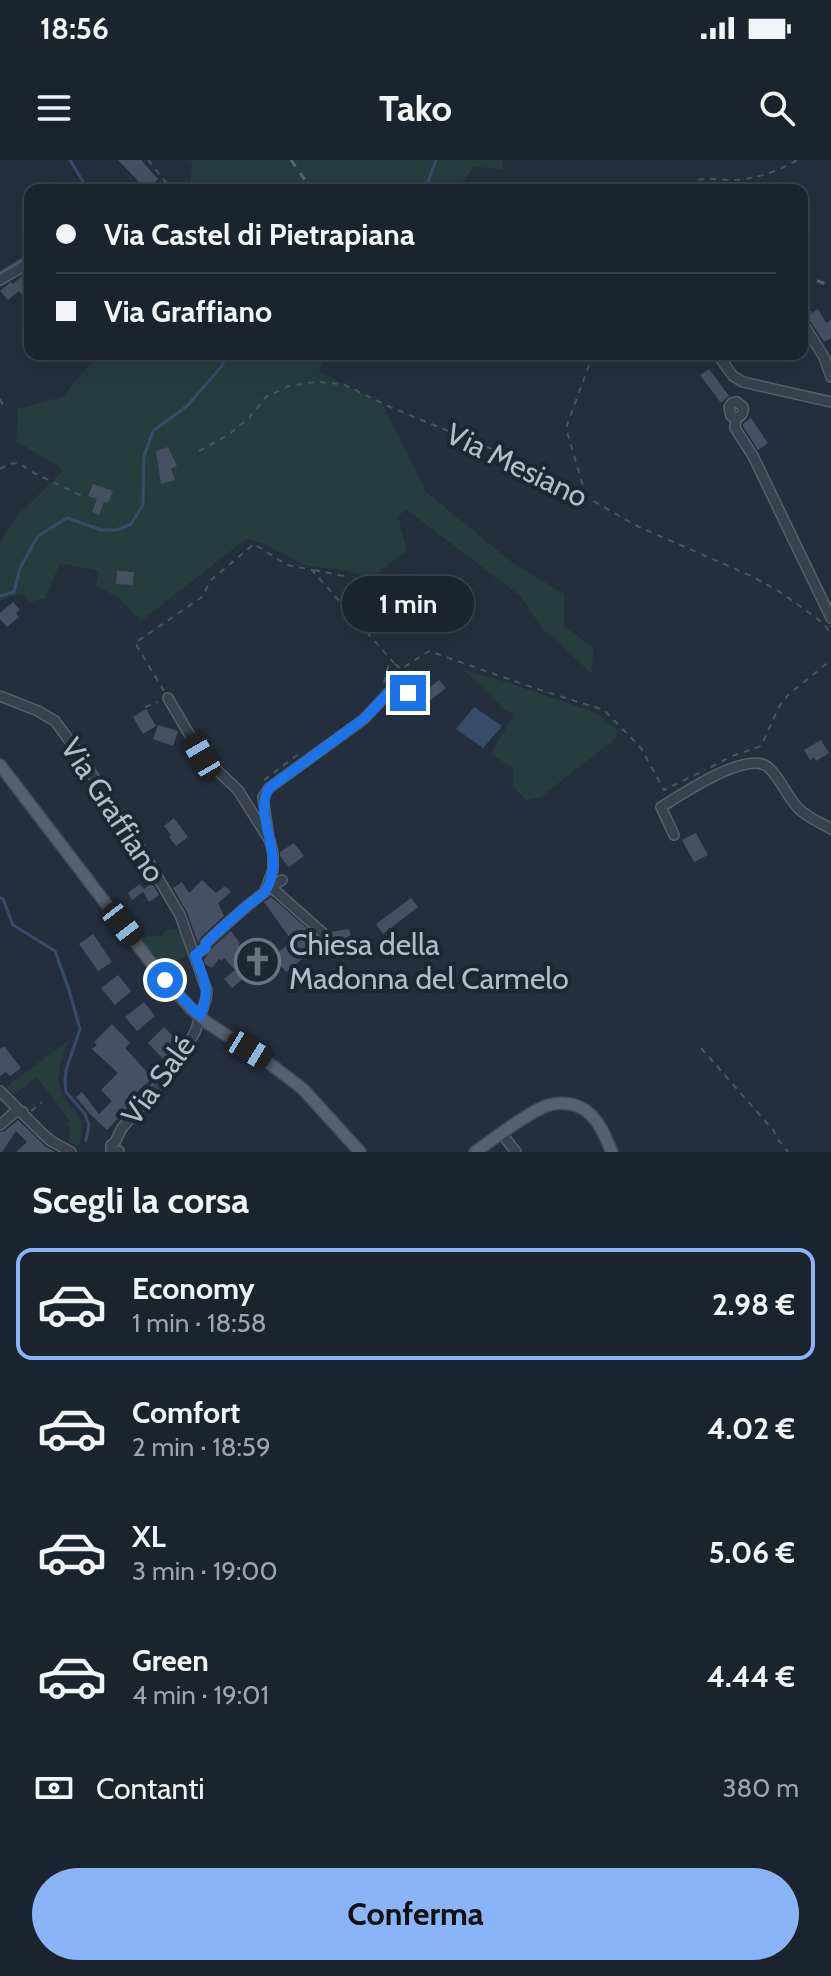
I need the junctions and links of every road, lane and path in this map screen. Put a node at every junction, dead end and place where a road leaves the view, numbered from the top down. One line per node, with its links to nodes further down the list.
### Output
1 (148, 160): 3 (path)
2 (797, 160): 4 (path)
3 (167, 184)
4 (695, 184)
5 (24, 266): 6 (street)
6 (0, 280)
7 (808, 332): 10 (street)
8 (591, 360): 18 (path)
9 (721, 360): 12 (street)
10 (831, 377)
11 (0, 399): 13 (path)
12 (831, 402)
13 (2, 410)
14 (736, 418): 21 (street)
15 (199, 451): 18 (path, Via Mesiano)
16 (0, 469): 17 (path)
17 (82, 496)
18 (586, 497): 22 (path, Via Mesiano)
19 (312, 570): 20 (path); 24 (path); 27 (path)
20 (344, 576)
21 (831, 618)
22 (831, 634)
23 (831, 660): 24 (path)
24 (395, 664): 25 (path)
25 (387, 674)
26 (0, 696): 37 (street, Via Graffiano)
27 (168, 698): 29 (path); 33 (street)
28 (416, 705): 33 (street)
29 (145, 707)
30 (0, 765): 38 (main road)
31 (831, 829): 32 (street)
32 (674, 835)
33 (269, 839): 35 (street)
34 (282, 880): 35 (street)
35 (268, 889): 36 (street); 37 (street)
36 (324, 934)
37 (195, 955): 38 (street, Via Graffiano)
38 (200, 1016): 46 (street, Via Salé); 48 (main road)
39 (701, 1048): 52 (path)
40 (0, 1091): 43 (street)
41 (42, 1102): 42 (path)
42 (35, 1107)
43 (23, 1112): 44 (street); 47 (street)
44 (0, 1125)
45 (502, 1134): 49 (main road); 50 (street); 51 (main road)
46 (114, 1150)
47 (65, 1151)
48 (360, 1152)
49 (475, 1152)
50 (516, 1152)
51 (612, 1152)
52 (788, 1152)

